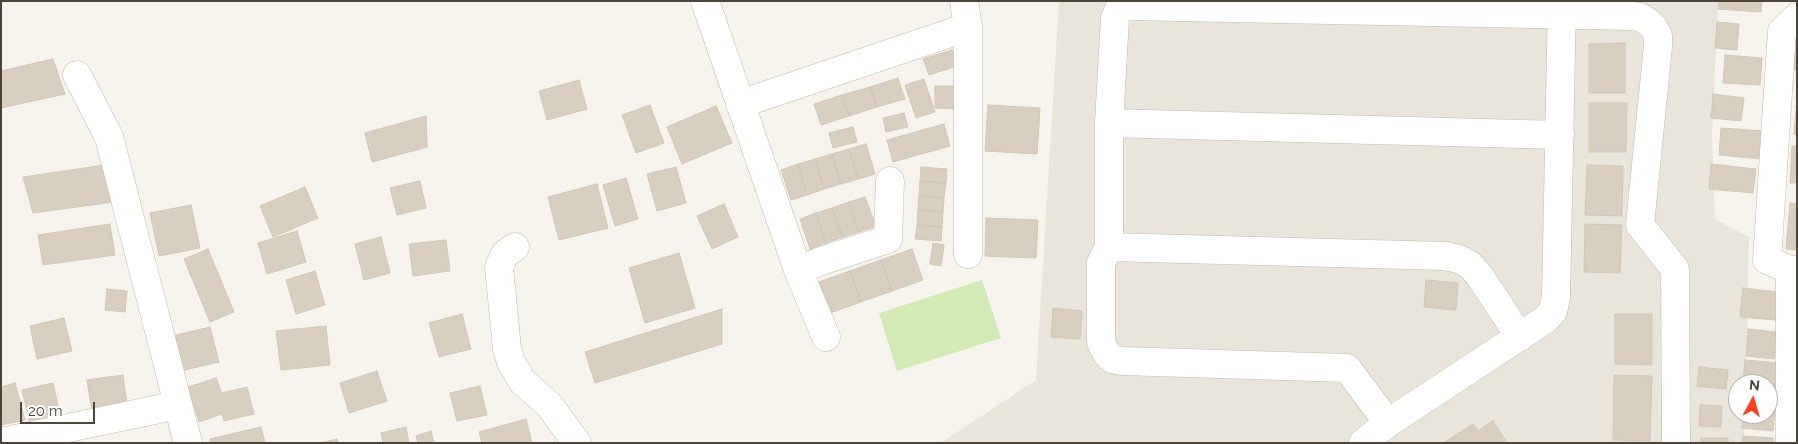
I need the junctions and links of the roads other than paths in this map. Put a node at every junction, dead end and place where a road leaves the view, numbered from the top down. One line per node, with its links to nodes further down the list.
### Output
1 (705, 1): 6 (street)
2 (1562, 8): 7 (street); 8 (street); 23 (street)
3 (966, 14): 6 (street); 12 (street)
4 (1797, 16): 14 (street)
5 (77, 75): 17 (street)
6 (740, 104): 13 (street)
7 (1109, 123): 8 (street); 11 (street)
8 (1560, 135): 15 (street)
9 (890, 181): 13 (street)
10 (515, 247): 21 (street)
11 (1109, 247): 15 (street); 18 (street)
12 (968, 254)
13 (798, 270): 16 (street)
14 (1793, 270): 24 (street)
15 (1520, 337): 18 (street)
16 (826, 338)
17 (178, 405): 19 (street); 20 (street)
18 (1388, 423): 22 (street)
19 (1, 442)
20 (188, 443)
21 (577, 443)
22 (1363, 443)
23 (1676, 443)
24 (1790, 443)

